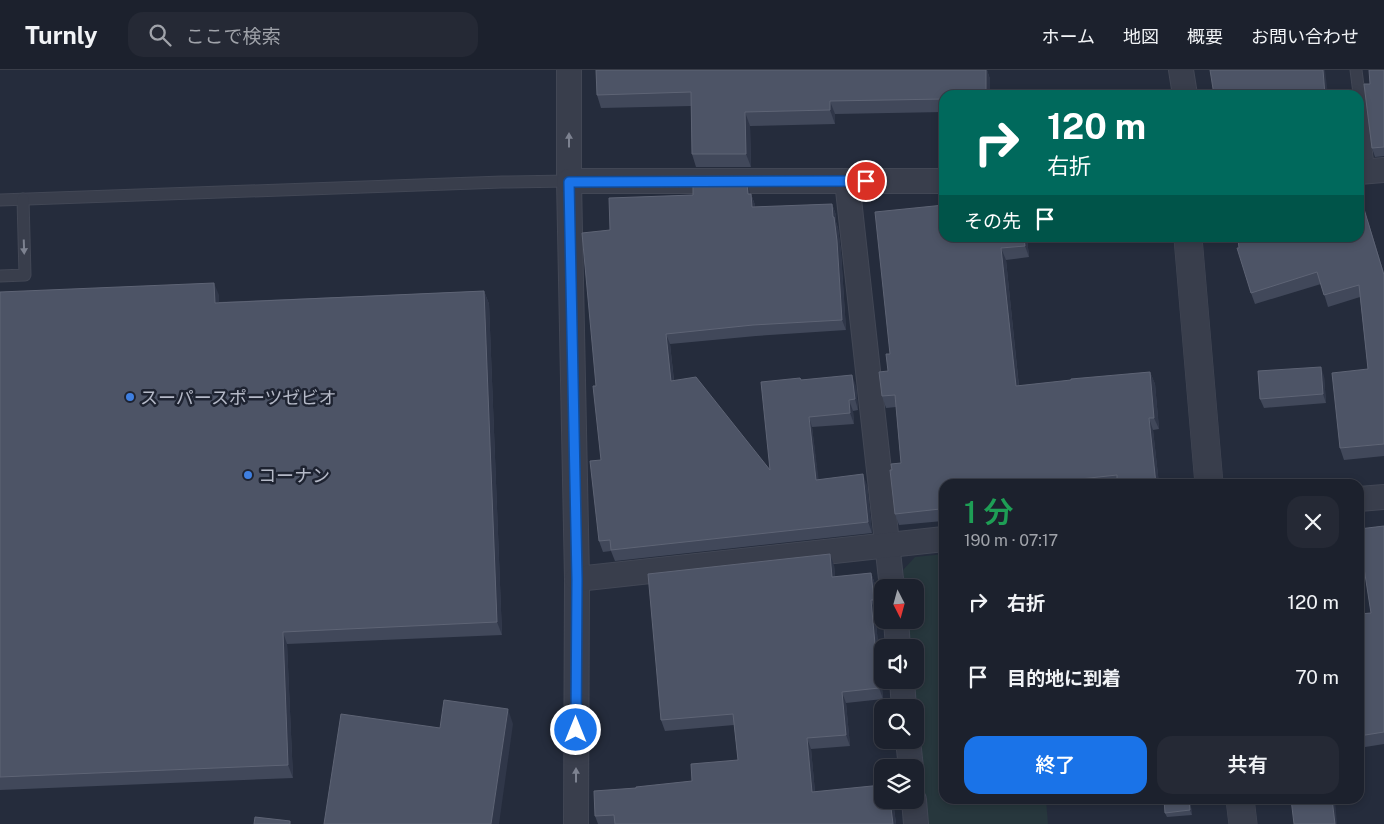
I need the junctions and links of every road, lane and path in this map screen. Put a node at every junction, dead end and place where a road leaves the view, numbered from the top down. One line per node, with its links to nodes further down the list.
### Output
1 (569, 70): 10 (street, one-way to 1)
2 (1181, 70): 4 (street)
3 (1356, 70): 5 (lane)
4 (1184, 90)
5 (1359, 90)
6 (1364, 128): 7 (lane)
7 (1370, 172)
8 (847, 181): 9 (street); 10 (street); 19 (street)
9 (939, 181)
10 (569, 182): 11 (lane); 20 (street)
11 (23, 199): 12 (lane); 14 (lane, one-way to 14)
12 (0, 200)
13 (1188, 242): 15 (street)
14 (0, 276)
15 (1209, 479)
16 (1384, 497): 17 (street)
17 (1364, 499)
18 (939, 540): 19 (street)
19 (888, 545): 20 (street); 21 (street)
20 (577, 579): 24 (street, one-way to 20)
21 (891, 579)
22 (1241, 804): 26 (street)
23 (915, 809): 25 (street)
24 (576, 824)
25 (916, 824)
26 (1243, 824)

